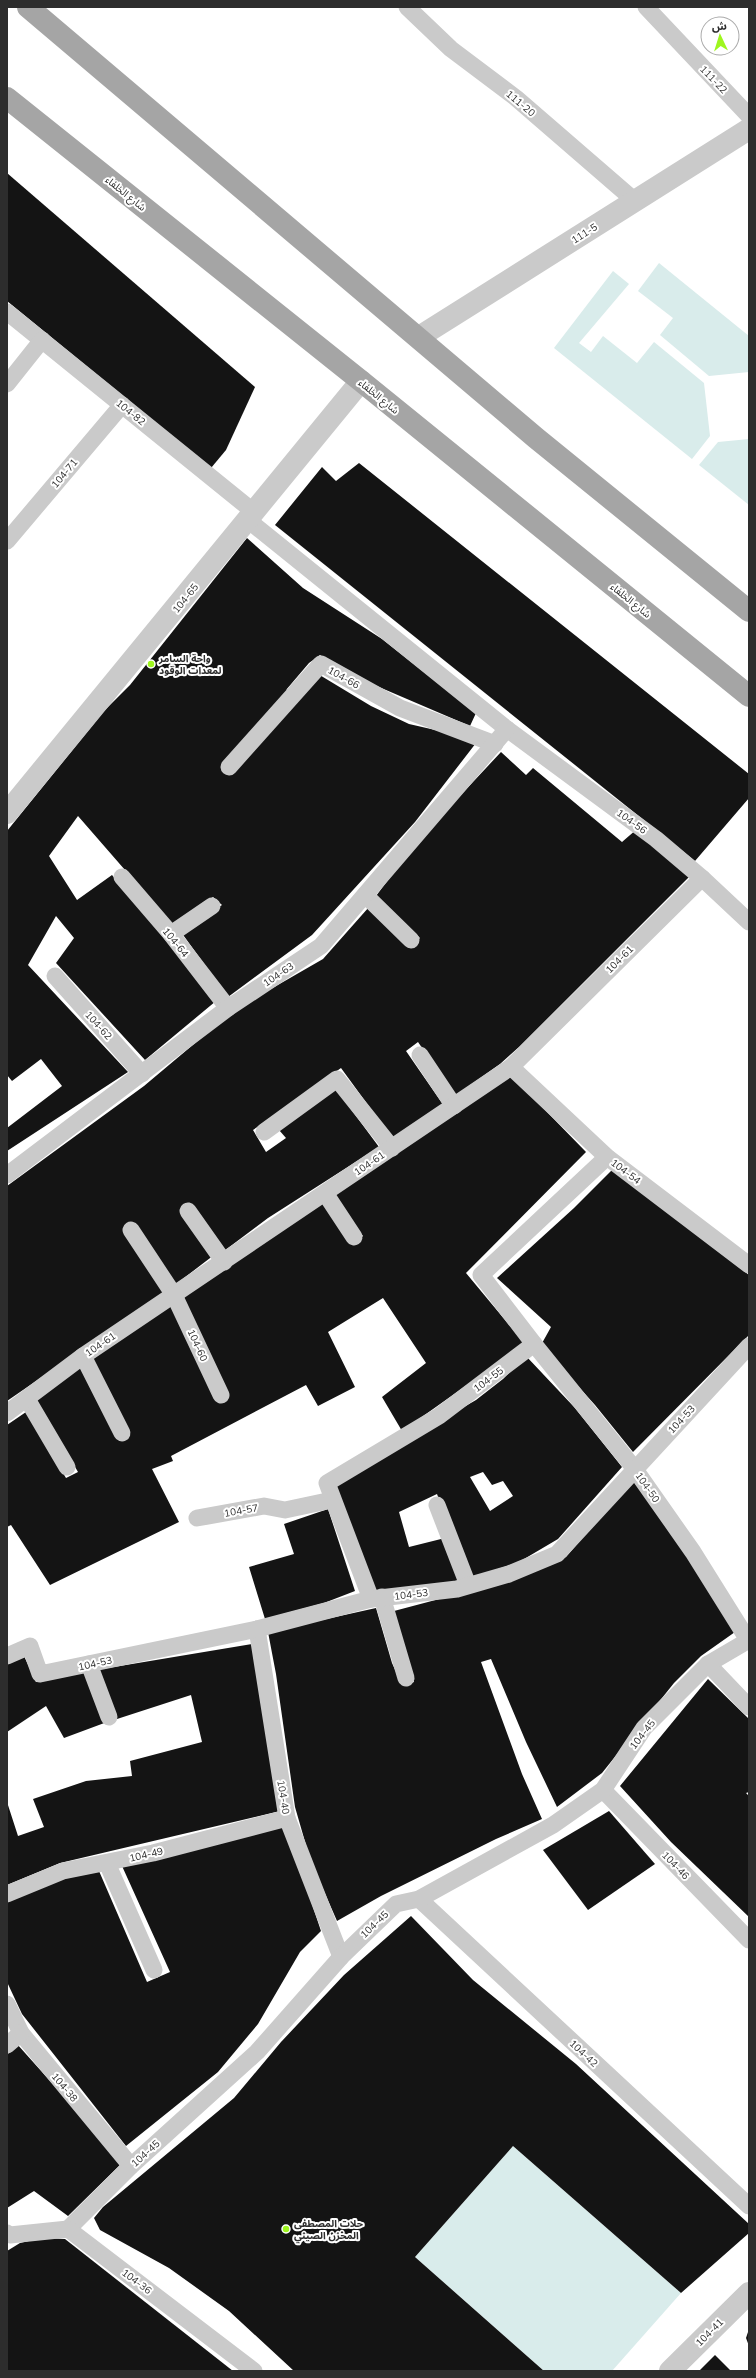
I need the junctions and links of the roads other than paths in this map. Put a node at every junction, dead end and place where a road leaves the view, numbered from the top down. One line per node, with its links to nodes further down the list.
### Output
1 (28, 7): 9 (main road)
2 (407, 7): 7 (lane, 111-20)
3 (646, 7): 5 (lane, 111-22)
4 (7, 98): 11 (main road, شارع الخلفاء)
5 (749, 116)
6 (749, 129): 7 (street, 111-5)
7 (635, 201): 9 (street, 111-5)
8 (7, 312): 10 (lane, 104-82)
9 (419, 337): 16 (main road)
10 (42, 340): 12 (lane); 13 (lane, 104-82)
11 (361, 381): 14 (street, 104-65); 17 (main road, شارع الخلفاء)
12 (7, 384)
13 (122, 405): 14 (lane, 104-82); 15 (lane, 104-71)
14 (251, 516): 18 (lane, 104-82); 21 (street, 104-65)
15 (7, 541)
16 (749, 611)
17 (749, 696)
18 (507, 729): 19 (lane, 104-63); 23 (lane, 104-56)
19 (495, 744): 20 (lane, 104-66); 24 (lane, 104-63)
20 (229, 768)
21 (7, 813)
22 (122, 877): 27 (lane, 104-64)
23 (702, 878): 26 (lane, 104-56); 32 (lane, 104-61)
24 (365, 895): 28 (lane); 30 (lane, 104-63)
25 (212, 906): 27 (lane)
26 (749, 922)
27 (171, 934): 30 (lane, 104-64)
28 (411, 940)
29 (55, 976): 33 (lane, 104-62)
30 (228, 1008): 33 (lane, 104-63)
31 (420, 1055): 34 (lane)
32 (511, 1067): 34 (lane, 104-61); 37 (lane, 104-54)
33 (142, 1074): 38 (lane, 104-63)
34 (454, 1106): 36 (lane, 104-61)
35 (264, 1132): 36 (lane)
36 (392, 1148): 39 (lane, 104-61)
37 (607, 1157): 44 (lane, 104-54); 46 (lane)
38 (7, 1175)
39 (326, 1193): 42 (lane); 43 (lane, 104-61)
40 (188, 1211): 43 (lane)
41 (131, 1230): 45 (lane, 104-60)
42 (354, 1237)
43 (224, 1262): 45 (lane, 104-61)
44 (749, 1265)
45 (174, 1295): 48 (lane, 104-61); 49 (lane, 104-60)
46 (534, 1344): 54 (lane, 104-50); 55 (lane, 104-55)
47 (749, 1346): 54 (lane, 104-53)
48 (83, 1356): 50 (lane, 104-61); 52 (lane)
49 (221, 1395)
50 (27, 1399): 51 (lane, 104-61); 53 (lane)
51 (7, 1413)
52 (122, 1433)
53 (67, 1467)
54 (634, 1468): 58 (lane, 104-53); 61 (lane, 104-50)
55 (332, 1500): 57 (lane, 104-57); 59 (lane, 104-55)
56 (437, 1505): 58 (lane)
57 (197, 1518)
58 (468, 1586): 59 (lane, 104-53)
59 (376, 1598): 60 (lane, 104-53); 65 (lane, 104-55)
60 (257, 1629): 63 (lane, 104-53); 69 (lane, 104-40)
61 (749, 1640): 64 (lane, 104-45)
62 (7, 1656): 63 (lane, 104-53)
63 (89, 1664): 67 (lane)
64 (708, 1664): 66 (lane); 68 (lane, 104-45)
65 (406, 1678)
66 (749, 1706)
67 (109, 1717)
68 (603, 1790): 72 (lane, 104-45); 73 (lane, 104-46)
69 (287, 1818): 70 (lane, 104-49); 74 (lane, 104-40)
70 (107, 1863): 71 (lane, 104-49); 75 (lane)
71 (7, 1894)
72 (419, 1899): 74 (lane, 104-45); 80 (lane, 104-42)
73 (749, 1940)
74 (340, 1957): 79 (lane, 104-45)
75 (154, 1970)
76 (7, 2004): 77 (lane, 104-38)
77 (21, 2033): 78 (lane); 79 (lane, 104-38)
78 (7, 2045)
79 (131, 2166): 81 (lane, 104-45)
80 (749, 2206)
81 (68, 2229): 82 (lane); 84 (lane, 104-36)
82 (8, 2235)
83 (749, 2293): 85 (street, 104-41)
84 (254, 2371)
85 (670, 2371)

